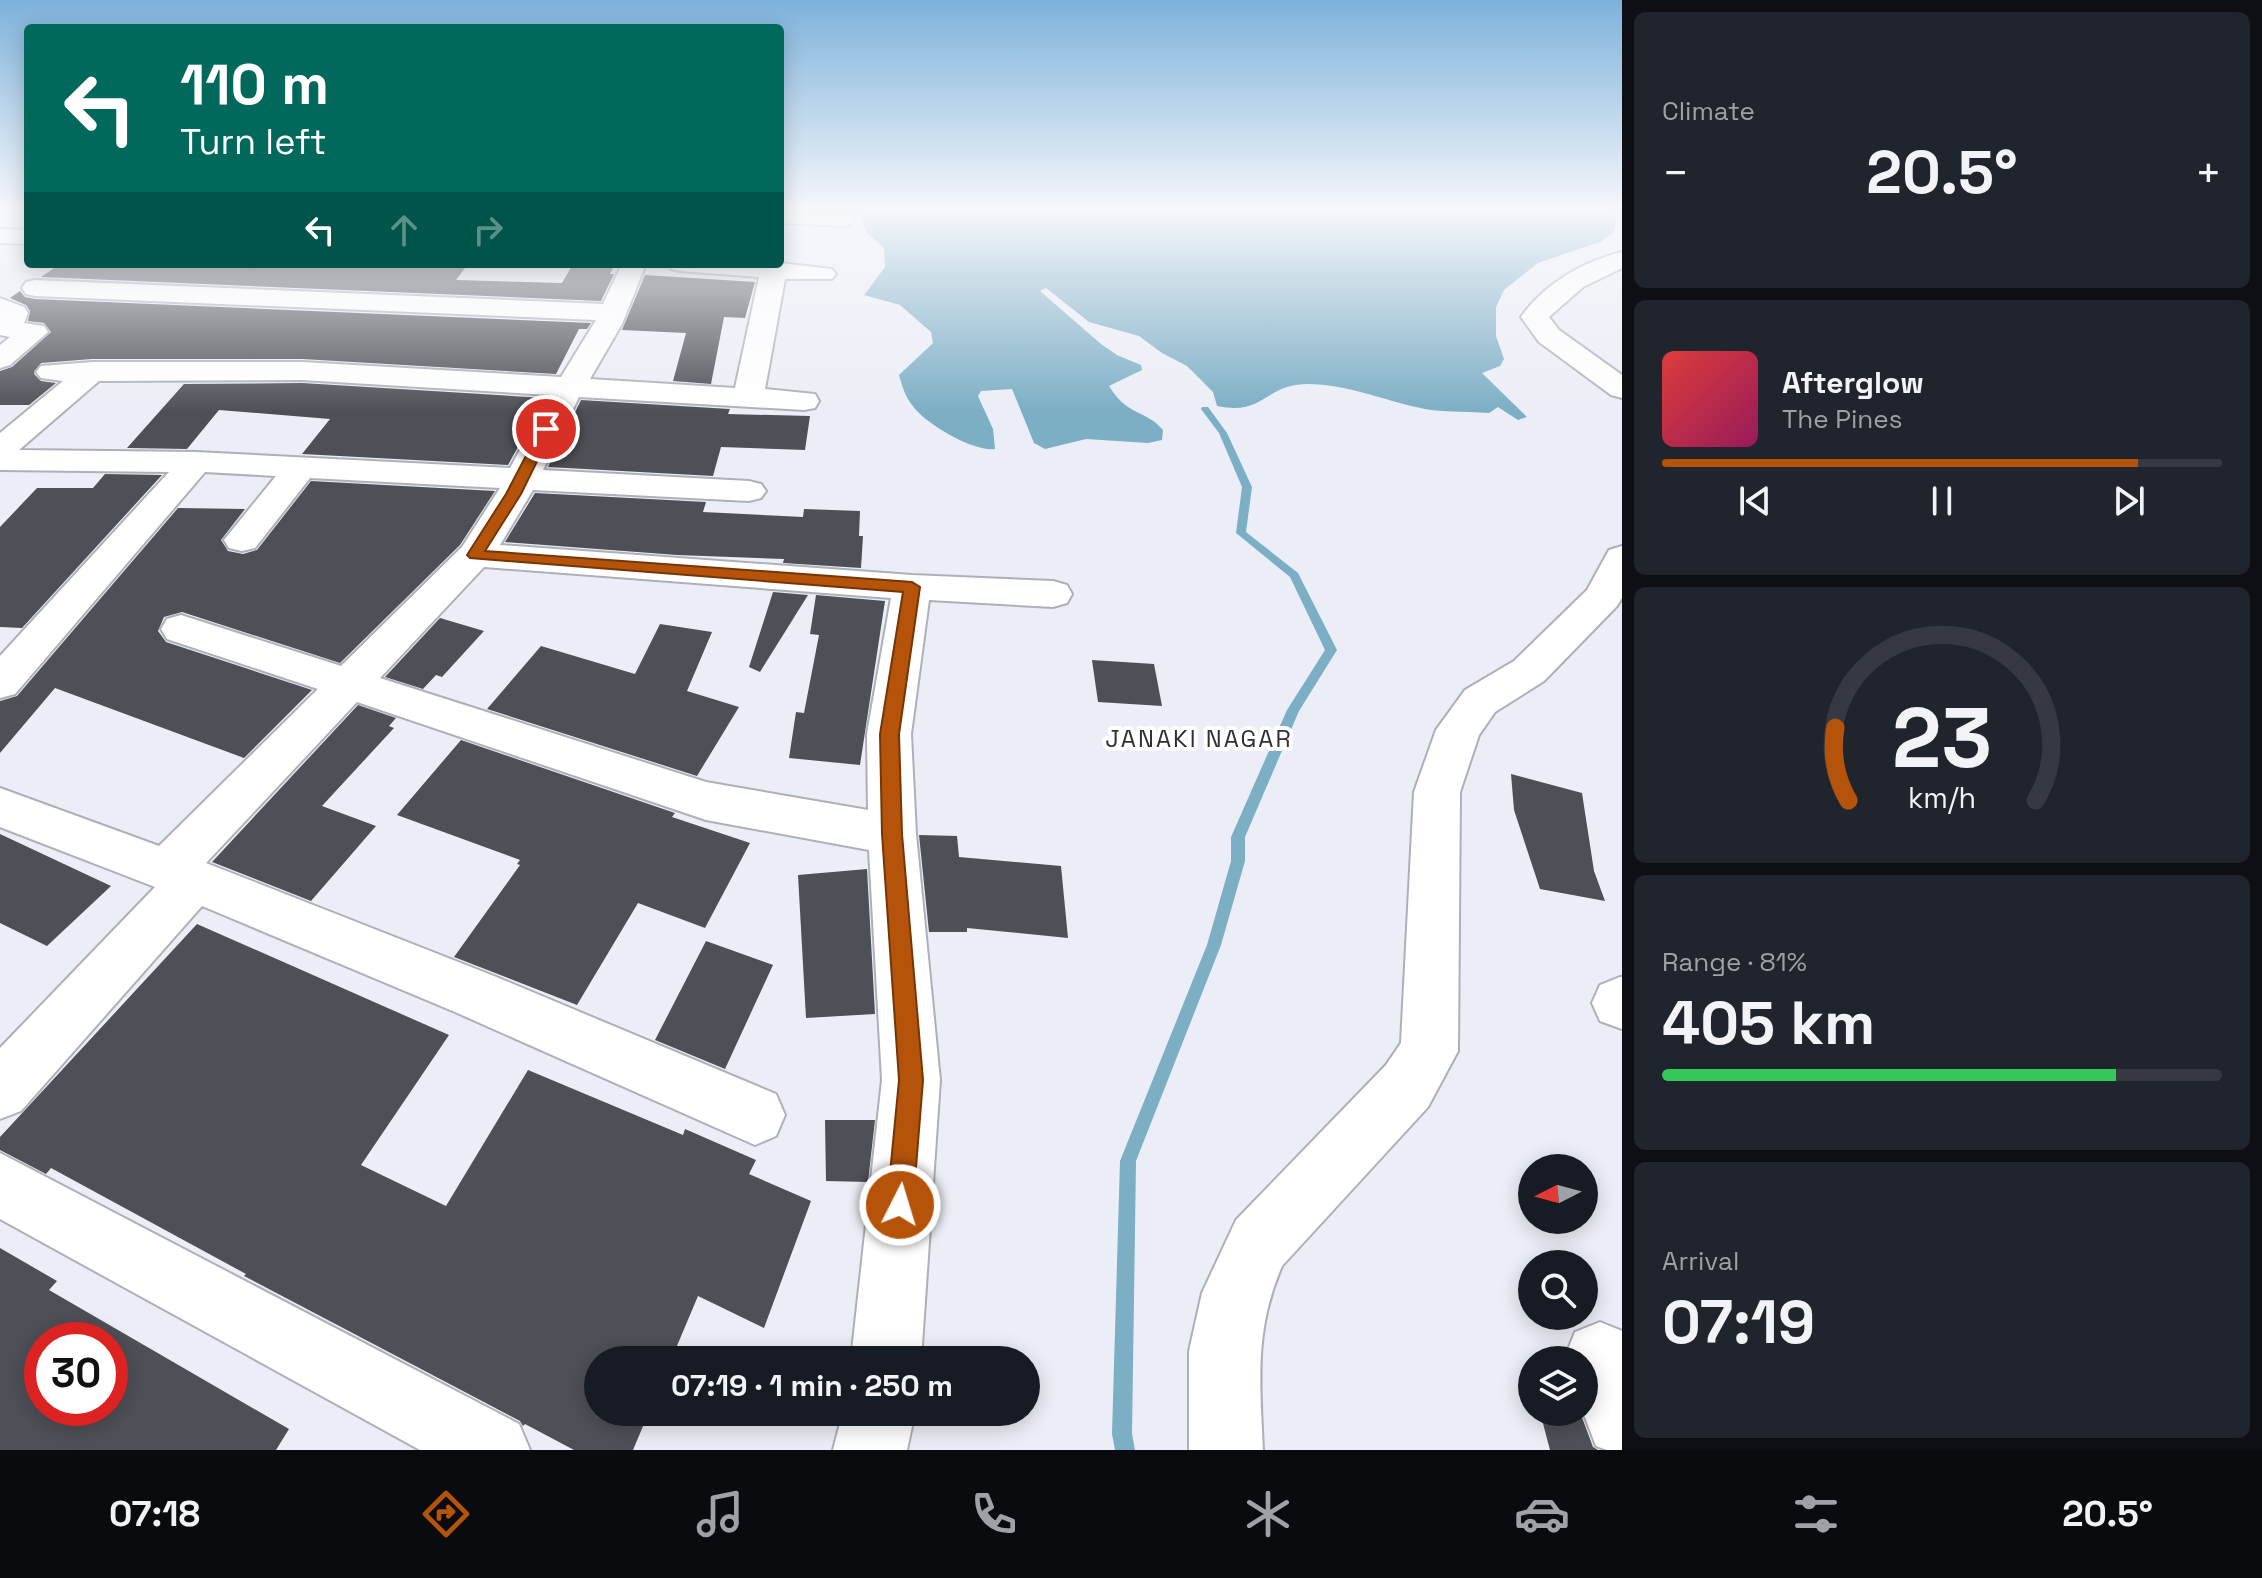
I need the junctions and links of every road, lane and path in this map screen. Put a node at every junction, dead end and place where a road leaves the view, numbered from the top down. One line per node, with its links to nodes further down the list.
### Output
1 (182, 277): 6 (street)
2 (629, 277): 8 (street)
3 (772, 277): 14 (street)
4 (1580, 277): 13 (street)
5 (35, 288): 6 (street)
6 (166, 292): 8 (street)
7 (0, 306): 9 (street)
8 (613, 313): 12 (street)
9 (0, 359)
10 (92, 371): 11 (street); 12 (street); 16 (street)
11 (51, 372)
12 (570, 389): 14 (street); 20 (street)
13 (1622, 389)
14 (748, 397): 15 (street)
15 (804, 401)
16 (0, 450)
17 (0, 460): 18 (street)
18 (196, 462): 19 (street); 28 (street)
19 (301, 468): 20 (street); 22 (street)
20 (522, 478): 21 (street); 23 (street)
21 (749, 491)
22 (242, 540)
23 (475, 555): 25 (street); 29 (street)
24 (1622, 558): 40 (street)
25 (912, 587): 26 (street); 31 (street)
26 (1053, 594)
27 (181, 629): 29 (street)
28 (0, 683)
29 (350, 683): 31 (street); 32 (street)
30 (0, 807): 32 (street)
31 (892, 834): 36 (street)
32 (181, 874): 33 (street); 34 (street)
33 (0, 1090)
34 (755, 1115)
35 (0, 1184): 38 (street)
36 (887, 1346)
37 (876, 1426): 39 (street)
38 (493, 1450)
39 (870, 1450)
40 (1226, 1450)

